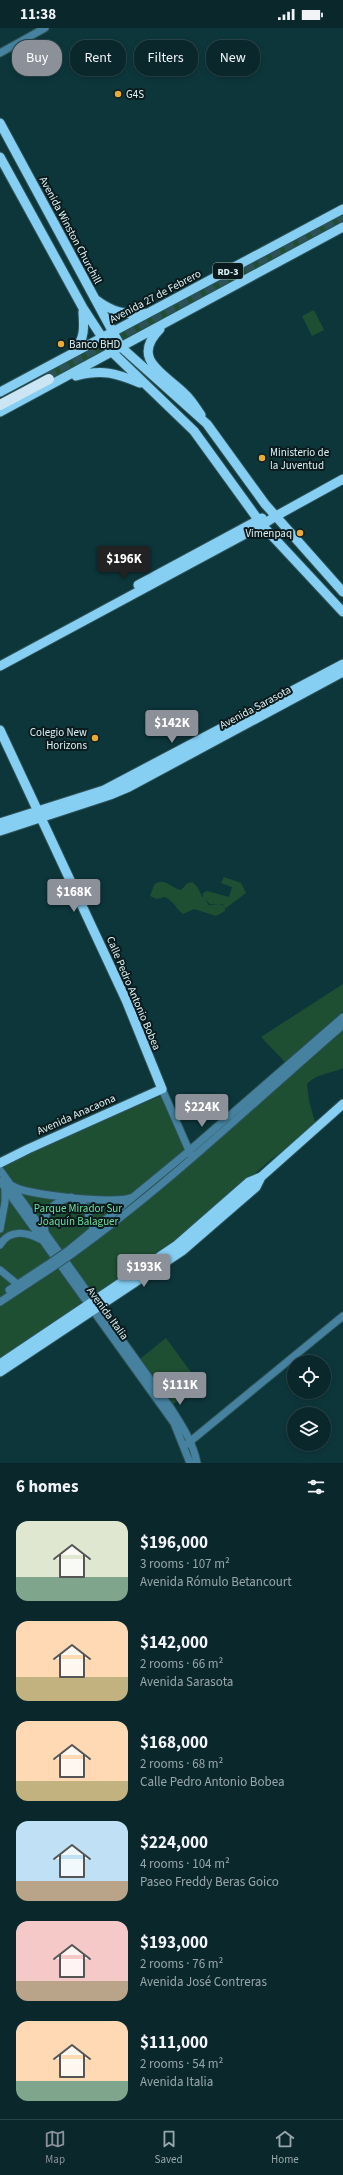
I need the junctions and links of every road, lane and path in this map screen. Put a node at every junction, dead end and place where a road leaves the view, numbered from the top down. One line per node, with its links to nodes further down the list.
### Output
1 (45, 28): 2 (street)
2 (0, 53)
3 (0, 123): 7 (main road, Avenida Winston Churchill)
4 (0, 158): 8 (main road)
5 (343, 209): 9 (main road, Avenida 27 de Febrero / RD-3)
6 (343, 227): 10 (main road, RD-3)
7 (93, 297): 9 (main road); 11 (main road, Avenida Winston Churchill)
8 (82, 308): 12 (main road); 15 (main road)
9 (150, 313): 11 (main road, Avenida 27 de Febrero / RD-3)
10 (165, 323): 13 (main road, RD-3); 22 (main road)
11 (112, 333): 12 (main road, Avenida 27 de Febrero / RD-3); 13 (main road, Avenida Winston Churchill)
12 (101, 339): 14 (main road); 15 (main road, Avenida 27 de Febrero / RD-3)
13 (121, 347): 14 (main road, RD-3); 22 (main road, Avenida Winston Churchill)
14 (111, 351): 16 (main road, RD-3); 17 (main road)
15 (72, 354): 18 (main road, Avenida 27 de Febrero / RD-3)
16 (64, 378): 17 (main road); 21 (main road, RD-3)
17 (143, 384): 25 (main road)
18 (0, 392)
19 (0, 400): 20 (highway)
20 (0, 405)
21 (0, 412)
22 (207, 424): 24 (main road)
23 (343, 479): 24 (main road)
24 (276, 516): 25 (main road); 26 (main road)
25 (260, 522): 27 (main road); 28 (main road); 30 (main road)
26 (343, 592)
27 (343, 612)
28 (0, 660)
29 (343, 664): 33 (main road, Avenida Sarasota)
30 (0, 666)
31 (343, 672): 33 (main road, Avenida Sarasota)
32 (0, 730): 33 (main road, Calle Pedro Antonio Bobea)
33 (40, 814): 34 (main road, Avenida Sarasota); 35 (main road, Avenida Sarasota); 39 (main road, Calle Pedro Antonio Bobea)
34 (0, 823)
35 (0, 831)
36 (343, 1017): 38 (street)
37 (343, 1025): 38 (street)
38 (275, 1080): 41 (street)
39 (162, 1089): 41 (street, Calle Pedro Antonio Bobea); 42 (main road, Avenida Anacaona)
40 (343, 1104): 55 (main road)
41 (190, 1154): 45 (street); 48 (street)
42 (0, 1163)
43 (0, 1170): 44 (street, Avenida Italia)
44 (4, 1183): 46 (street); 47 (street); 49 (street, Avenida Italia)
45 (139, 1193): 46 (street); 48 (street)
46 (70, 1197): 48 (street); 49 (street)
47 (0, 1229)
48 (95, 1234): 52 (street, bridge)
49 (44, 1238): 50 (street); 55 (street, Avenida Italia)
50 (0, 1245)
51 (0, 1270): 52 (street)
52 (20, 1286): 53 (street); 54 (street)
53 (0, 1297)
54 (0, 1302)
55 (93, 1306): 57 (main road); 58 (main road); 59 (street, Avenida Italia)
56 (343, 1316): 59 (street)
57 (0, 1364)
58 (0, 1372)
59 (186, 1443): 60 (street, Avenida Italia); 61 (street, Avenida Italia)
60 (190, 1463)
61 (197, 1463)

